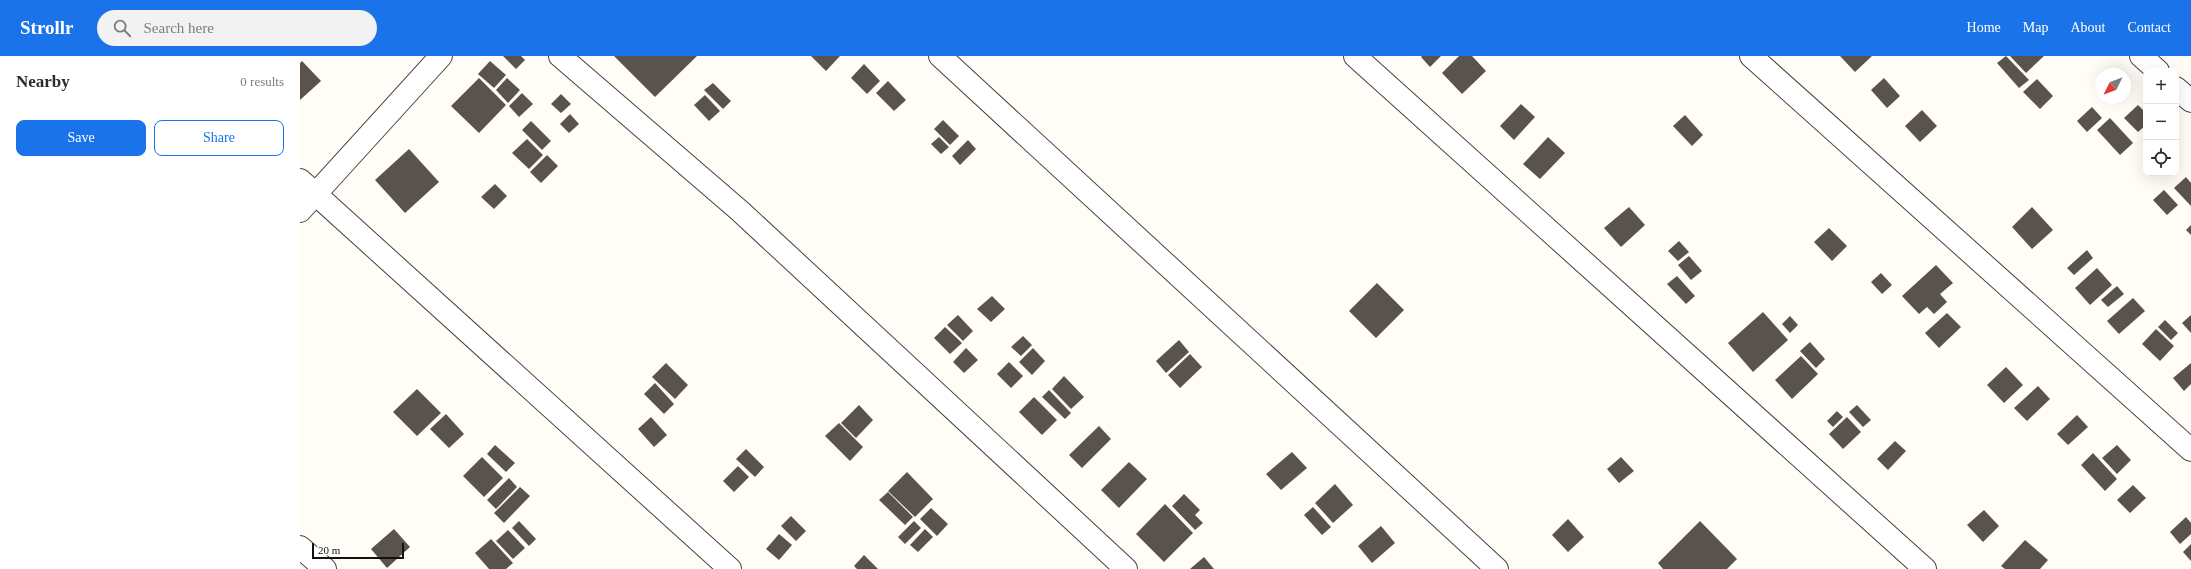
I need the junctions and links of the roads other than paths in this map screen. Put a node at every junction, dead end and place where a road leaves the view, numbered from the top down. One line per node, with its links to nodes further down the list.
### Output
1 (440, 56): 10 (street)
2 (560, 56): 16 (street)
3 (940, 56): 17 (street)
4 (1355, 56): 18 (street)
5 (1751, 56): 12 (street)
6 (2141, 56): 7 (street)
7 (2155, 68)
8 (2179, 91): 9 (street)
9 (2191, 101)
10 (308, 187): 11 (street); 15 (street)
11 (300, 211)
12 (2191, 450)
13 (300, 547): 14 (street)
14 (325, 569)
15 (730, 569)
16 (1126, 569)
17 (1497, 569)
18 (1925, 569)

